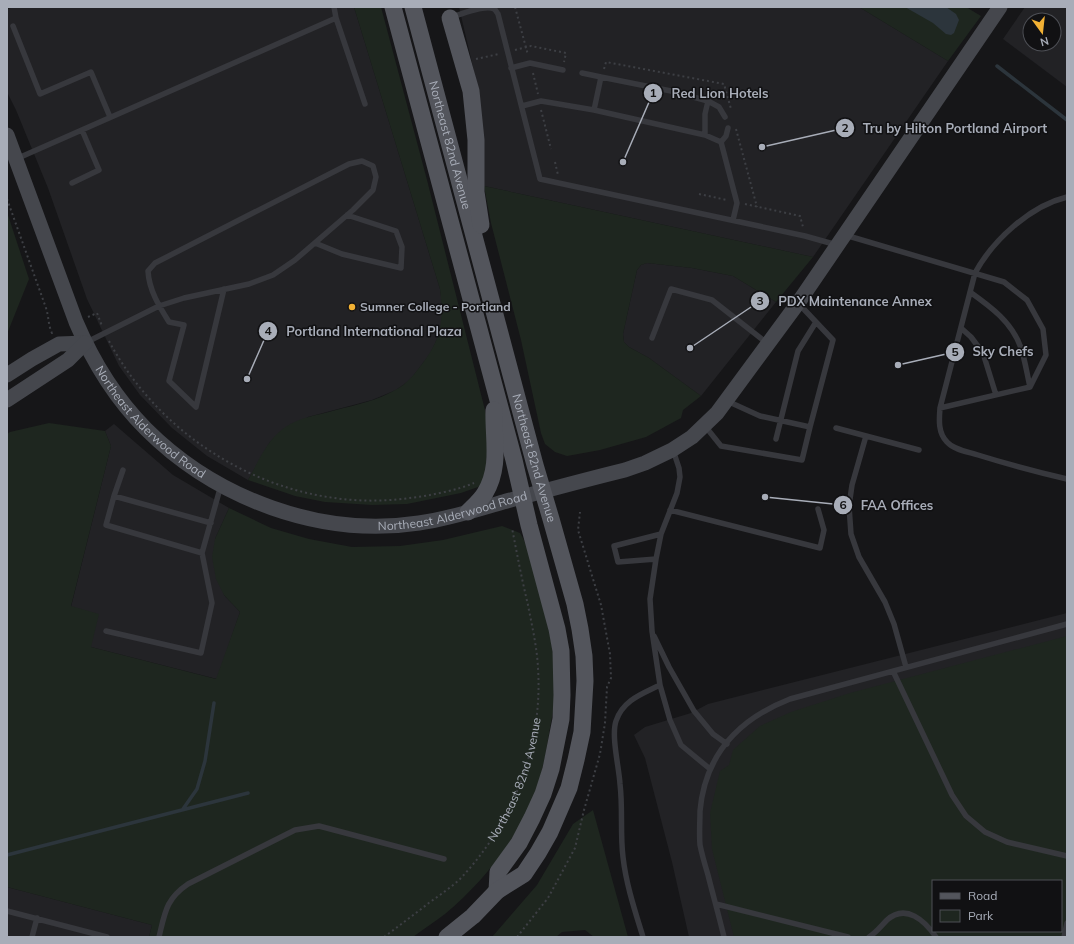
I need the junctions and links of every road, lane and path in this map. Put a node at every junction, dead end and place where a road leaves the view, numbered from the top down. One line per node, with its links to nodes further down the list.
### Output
1 (334, 7): 7 (lane)
2 (393, 7): 60 (main road, Northeast 82nd Avenue)
3 (413, 7): 46 (main road, Northeast 82nd Avenue)
4 (515, 7): 9 (path)
5 (1000, 7): 42 (street, Northeast Alderwood Road)
6 (449, 12): 10 (lane); 13 (main road)
7 (336, 18): 20 (lane); 23 (lane)
8 (13, 26): 23 (lane)
9 (526, 47): 10 (path); 11 (path); 12 (path)
10 (507, 52): 13 (path); 14 (lane)
11 (530, 62): 14 (lane); 15 (lane); 18 (path)
12 (565, 62)
13 (464, 63): 46 (main road)
14 (511, 68): 21 (lane)
15 (563, 70)
16 (582, 73): 17 (lane)
17 (601, 77): 19 (lane); 22 (lane)
18 (540, 101): 21 (lane); 22 (lane); 30 (path)
19 (708, 101): 24 (lane); 28 (lane)
20 (365, 104)
21 (522, 106): 33 (lane)
22 (594, 110): 28 (lane)
23 (110, 117): 26 (lane)
24 (725, 117)
25 (728, 128): 29 (lane)
26 (82, 130): 31 (lane); 34 (lane)
27 (7, 135): 31 (street, Northeast Alderwood Road)
28 (705, 135): 29 (lane)
29 (721, 142): 38 (lane)
30 (551, 149)
31 (16, 159): 56 (street, Northeast Alderwood Road)
32 (555, 162): 33 (path)
33 (557, 182): 40 (lane)
34 (72, 183)
35 (699, 194): 38 (path)
36 (1067, 197): 44 (lane)
37 (7, 199): 54 (path)
38 (737, 202): 40 (lane); 41 (path)
39 (347, 215): 43 (lane); 43 (lane); 49 (lane)
40 (733, 220): 41 (lane)
41 (805, 236): 42 (lane)
42 (841, 240): 44 (lane); 48 (street, Northeast Alderwood Road)
43 (315, 243): 45 (lane)
44 (975, 273): 47 (lane); 59 (lane)
45 (224, 289): 49 (lane); 49 (lane)
46 (488, 289): 77 (main road, Northeast 82nd Avenue)
47 (970, 292): 52 (lane); 59 (lane)
48 (798, 303): 51 (lane); 57 (street, Northeast Alderwood Road)
49 (159, 306): 53 (lane)
50 (97, 313): 53 (path, Northeast Alderwood Road)
51 (816, 322): 65 (lane); 67 (lane)
52 (961, 328): 61 (lane); 64 (lane)
53 (105, 332): 56 (lane); 75 (path, Northeast Alderwood Road)
54 (52, 333)
55 (652, 338): 57 (lane)
56 (85, 343): 58 (street); 62 (street); 76 (street, Northeast Alderwood Road)
57 (768, 345): 63 (street, Northeast Alderwood Road)
58 (7, 374)
59 (1030, 387): 61 (lane)
60 (495, 390): 79 (main road, Northeast 82nd Avenue); 82 (main road)
61 (996, 395): 64 (lane)
62 (7, 400)
63 (727, 401): 65 (lane); 66 (street, Northeast Alderwood Road)
64 (940, 408): 74 (lane)
65 (781, 421): 67 (lane); 70 (lane)
66 (705, 426): 67 (lane); 71 (street, Northeast Alderwood Road)
67 (810, 427)
68 (836, 428): 69 (lane)
69 (866, 436): 72 (lane); 91 (lane)
70 (776, 439)
71 (672, 450): 77 (street, Northeast Alderwood Road); 80 (lane)
72 (919, 450)
73 (123, 470): 78 (lane)
74 (1067, 479)
75 (476, 482)
76 (222, 485): 82 (street, Northeast Alderwood Road); 83 (lane)
77 (543, 491): 79 (street, Northeast Alderwood Road); 98 (main road, Northeast 82nd Avenue)
78 (114, 496): 83 (lane); 86 (lane)
79 (523, 497): 82 (street, Northeast Alderwood Road); 98 (main road, Northeast 82nd Avenue)
80 (670, 510): 81 (lane); 85 (lane)
81 (818, 510)
82 (468, 512)
83 (211, 523): 86 (lane)
84 (512, 528): 107 (path, Northeast 82nd Avenue)
85 (661, 534): 87 (lane); 87 (lane)
86 (202, 553): 90 (lane)
87 (656, 559): 89 (lane)
88 (1067, 624): 91 (lane)
89 (652, 630): 93 (lane); 94 (lane)
90 (106, 632)
91 (906, 667): 92 (lane)
92 (892, 671): 94 (lane); 96 (lane)
93 (660, 685): 95 (lane); 109 (lane)
94 (727, 744): 95 (lane)
95 (710, 770): 99 (lane)
96 (1067, 856)
97 (444, 860): 106 (lane)
98 (497, 891): 108 (main road, Northeast 82nd Avenue)
99 (716, 904): 110 (lane); 111 (lane)
100 (7, 911): 101 (lane)
101 (37, 918): 104 (lane); 105 (lane)
102 (1067, 923): 113 (lane)
103 (932, 932): 112 (lane)
104 (32, 937)
105 (107, 937)
106 (159, 937)
107 (384, 937)
108 (447, 937)
109 (643, 937)
110 (724, 937)
111 (848, 937)
112 (869, 937)
113 (1064, 937)

